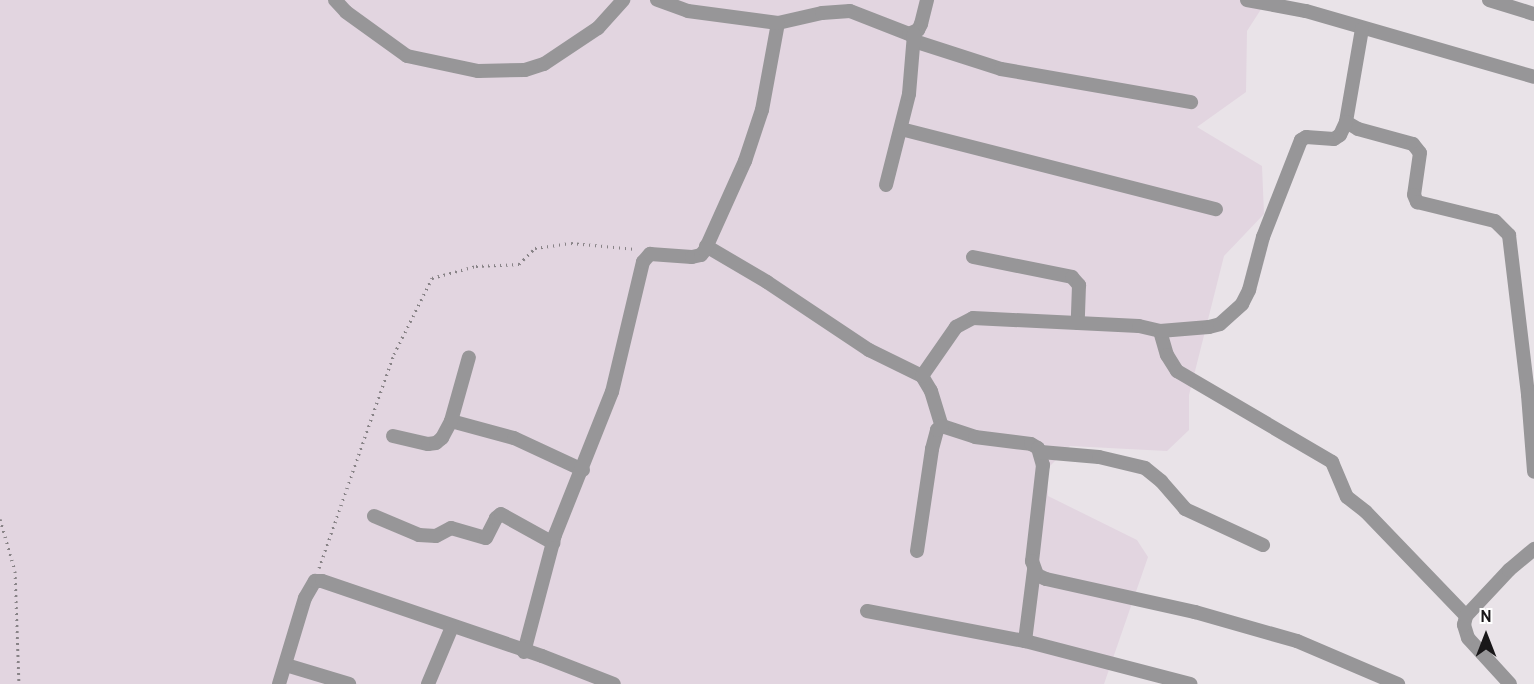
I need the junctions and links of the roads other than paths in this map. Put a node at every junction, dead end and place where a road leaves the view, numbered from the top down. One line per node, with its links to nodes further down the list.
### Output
1 (335, 0): 2 (street)
2 (623, 0)
3 (657, 0): 9 (street)
4 (714, 0): 9 (street)
5 (927, 0): 12 (street)
6 (1247, 0): 11 (street)
7 (1489, 0): 8 (street)
8 (1534, 14)
9 (711, 15): 10 (street)
10 (778, 23): 12 (street); 19 (street)
11 (1362, 29): 13 (street); 15 (street)
12 (914, 37): 14 (street); 16 (street)
13 (1534, 77)
14 (1191, 102)
15 (1346, 122): 22 (street); 30 (street)
16 (902, 129): 17 (street); 18 (street)
17 (886, 184)
18 (1216, 209)
19 (706, 246): 24 (street); 29 (street)
20 (973, 256): 21 (street)
21 (1078, 323): 22 (street); 24 (street)
22 (1160, 331): 38 (street)
23 (469, 357): 25 (street)
24 (922, 376): 26 (street)
25 (451, 421): 27 (street); 29 (street)
26 (942, 426): 28 (street); 35 (street)
27 (393, 436)
28 (1041, 452): 33 (street); 36 (street)
29 (583, 470): 32 (street)
30 (1534, 472)
31 (374, 516): 32 (street)
32 (553, 543): 41 (street)
33 (1263, 545)
34 (1534, 549): 38 (street)
35 (917, 551)
36 (1034, 570): 40 (street); 48 (street)
37 (867, 611): 40 (street)
38 (1466, 616): 49 (street)
39 (452, 627): 41 (street); 42 (street); 45 (street)
40 (1025, 641): 47 (street)
41 (524, 652): 46 (street)
42 (285, 665): 43 (street); 44 (street)
43 (279, 684)
44 (349, 684)
45 (428, 684)
46 (614, 684)
47 (1190, 684)
48 (1398, 684)
49 (1510, 684)

